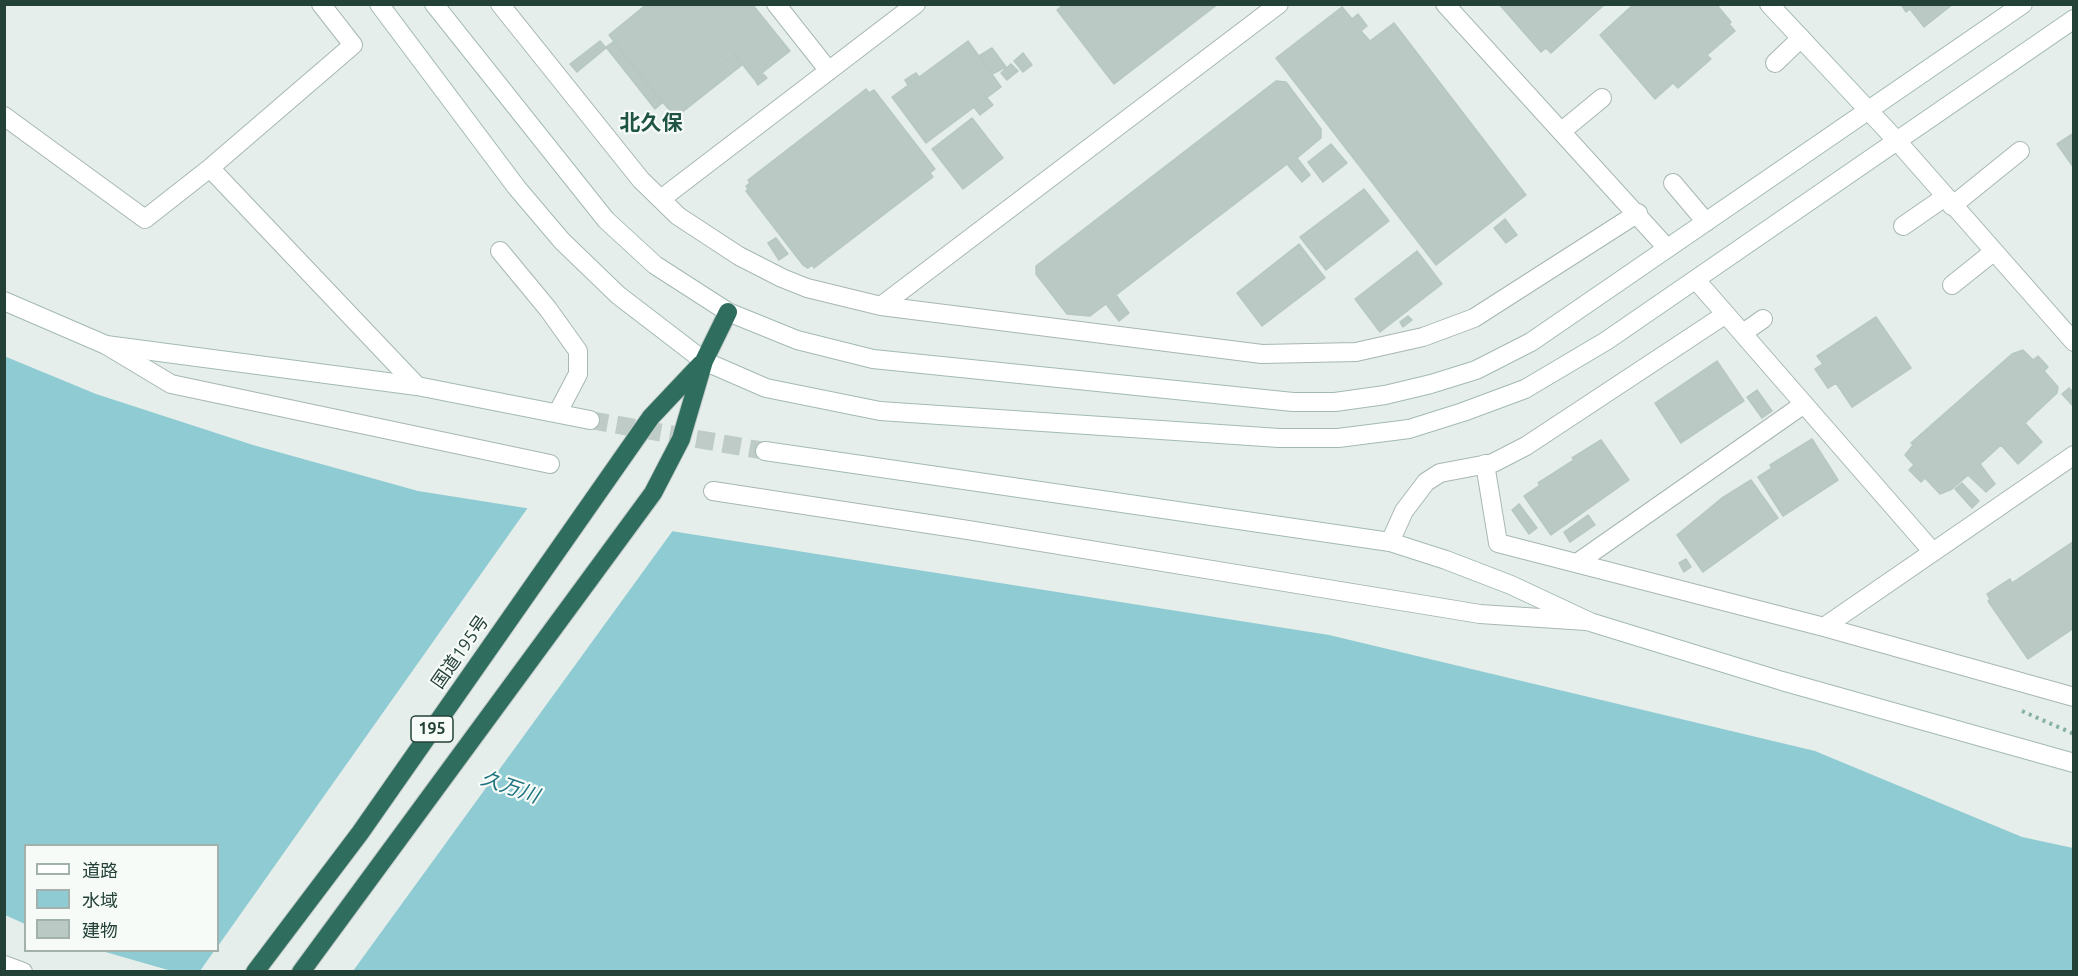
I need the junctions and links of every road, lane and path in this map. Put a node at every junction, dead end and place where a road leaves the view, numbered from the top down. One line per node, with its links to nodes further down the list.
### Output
1 (321, 4): 21 (street)
2 (380, 4): 41 (street)
3 (434, 4): 35 (street)
4 (500, 4): 23 (street)
5 (776, 4): 14 (street)
6 (916, 4): 14 (street)
7 (1279, 4): 34 (street)
8 (1445, 4): 18 (street)
9 (1769, 4): 12 (street)
10 (2023, 4): 16 (street)
11 (2073, 20): 19 (street)
12 (1801, 38): 13 (street); 16 (street)
13 (1775, 63)
14 (829, 71): 23 (street)
15 (1602, 98): 18 (street)
16 (1868, 112): 19 (street); 26 (street)
17 (4, 116): 21 (street)
18 (1562, 131): 25 (street)
19 (1898, 142): 24 (street); 31 (street)
20 (2020, 151): 24 (street)
21 (210, 168): 42 (street)
22 (1673, 183): 26 (street)
23 (661, 199): 34 (street)
24 (1948, 202): 27 (street); 30 (street)
25 (1638, 213): 28 (street); 34 (street)
26 (1706, 222): 28 (street)
27 (1903, 226)
28 (1667, 248): 35 (street)
29 (500, 251): 44 (street)
30 (1992, 253): 32 (street); 39 (street)
31 (1696, 280): 36 (street); 41 (street)
32 (1952, 285)
33 (4, 301): 40 (street)
34 (881, 306)
35 (728, 312): 41 (highway, 国道195号 / 195)
36 (1726, 314): 38 (street); 49 (street)
37 (1763, 320): 38 (street)
38 (1743, 333): 43 (street)
39 (2073, 342)
40 (106, 345): 42 (street); 48 (street)
41 (704, 361): 60 (highway, 国道195号 / 195); 61 (highway, 国道195号 / 195)
42 (417, 386): 44 (street)
43 (1804, 404): 52 (street); 53 (street)
44 (558, 412): 45 (street)
45 (590, 420)
46 (765, 451): 51 (street)
47 (2073, 455): 52 (street)
48 (550, 464)
49 (1485, 464): 51 (street); 53 (street)
50 (713, 491): 54 (street)
51 (1390, 542): 54 (street)
52 (1932, 551): 55 (street)
53 (1577, 563): 55 (street)
54 (1590, 622): 57 (street)
55 (1824, 627): 56 (street)
56 (2073, 697)
57 (2073, 763)
58 (4, 965): 59 (street)
59 (22, 972)
60 (255, 972)
61 (301, 972)

